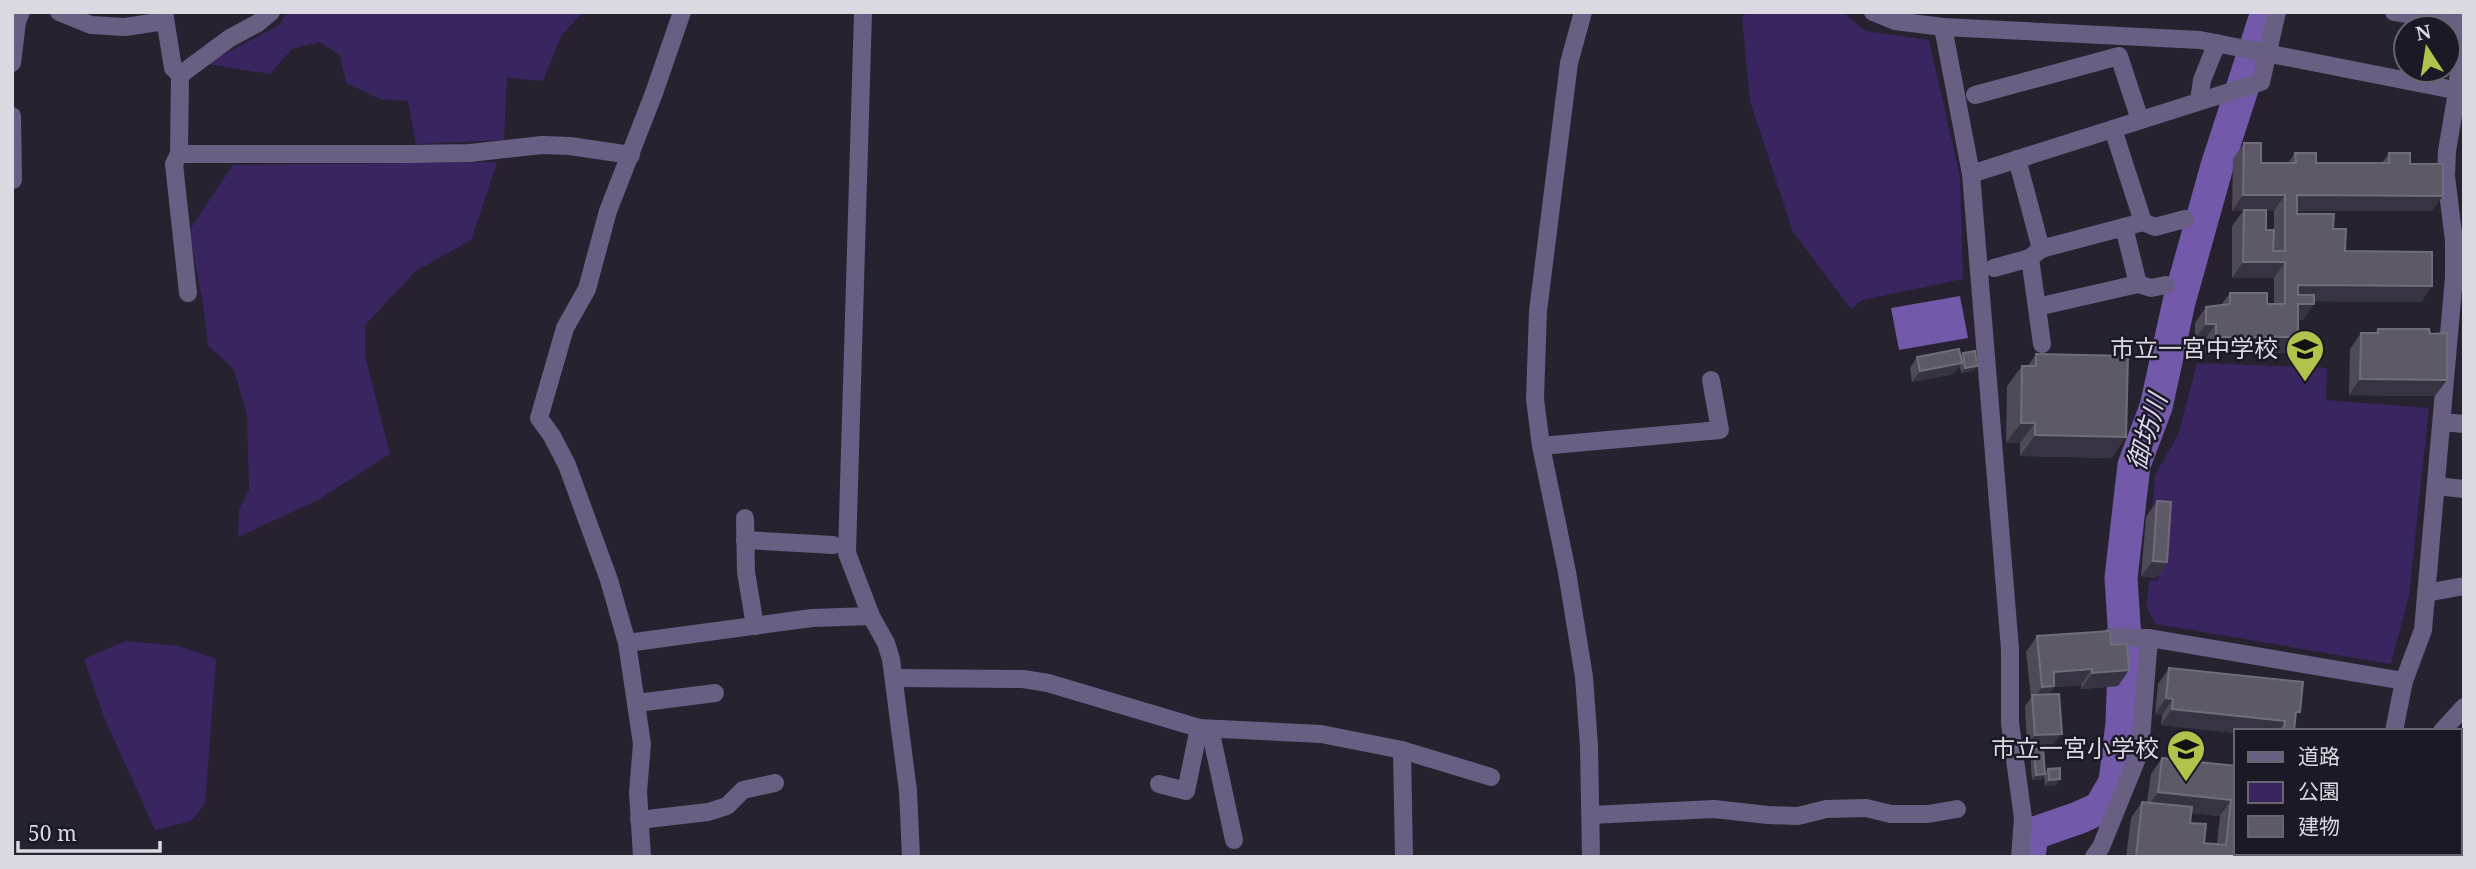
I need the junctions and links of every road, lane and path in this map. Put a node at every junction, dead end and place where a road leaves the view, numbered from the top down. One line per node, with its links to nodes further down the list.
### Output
1 (20, 12): 15 (street)
2 (59, 12): 10 (street)
3 (271, 12): 16 (street)
4 (682, 12): 25 (street)
5 (863, 12): 52 (street)
6 (1583, 12): 44 (street)
7 (1873, 12): 12 (street)
8 (2277, 12): 14 (street)
9 (2394, 12): 11 (street)
10 (164, 17): 16 (street)
11 (2463, 19): 17 (street)
12 (1943, 27): 13 (street); 27 (street)
13 (2217, 43): 14 (street); 19 (street)
14 (2260, 51): 17 (street); 19 (street)
15 (12, 63)
16 (180, 75): 24 (street)
17 (2460, 92): 23 (street)
18 (1975, 95): 21 (street)
19 (2199, 101): 21 (street)
20 (12, 116): 28 (street)
21 (2140, 120): 22 (street)
22 (2113, 129): 26 (street); 31 (street)
23 (2455, 152): 29 (street)
24 (179, 154): 25 (street); 37 (street)
25 (631, 155): 56 (street)
26 (2017, 159): 27 (street); 33 (street)
27 (1977, 172): 77 (street)
28 (13, 180)
29 (2457, 210): 39 (street)
30 (2185, 219): 31 (street)
31 (2143, 222): 32 (street)
32 (2124, 227): 33 (street); 35 (street)
33 (2036, 253): 34 (street); 38 (street)
34 (1994, 268)
35 (2138, 285): 36 (street); 38 (street)
36 (2166, 285)
37 (188, 293)
38 (2037, 307): 40 (street)
39 (2458, 309): 42 (street)
40 (2042, 344)
41 (1711, 380): 44 (street)
42 (2442, 422): 43 (street); 45 (street)
43 (2464, 424)
44 (1541, 446): 70 (street)
45 (2436, 486): 46 (street); 51 (street)
46 (2464, 489)
47 (745, 518): 48 (street)
48 (745, 540): 49 (street); 53 (street)
49 (833, 545)
50 (2464, 586): 51 (street)
51 (2426, 593): 58 (street)
52 (871, 616): 53 (street); 57 (street)
53 (755, 626): 56 (street)
54 (2112, 637): 55 (street)
55 (2143, 638): 58 (street); 78 (street)
56 (627, 643): 60 (street)
57 (895, 678): 62 (street); 74 (street)
58 (2404, 681): 63 (street)
59 (715, 693): 60 (street)
60 (637, 703): 71 (street)
61 (2464, 707): 64 (street)
62 (1205, 728): 65 (street); 68 (street); 72 (street)
63 (2394, 729)
64 (2444, 729)
65 (1402, 750): 66 (street); 75 (street)
66 (1492, 777)
67 (775, 783): 71 (street)
68 (1158, 784)
69 (1957, 809): 70 (street)
70 (1591, 815): 76 (street)
71 (639, 820): 73 (street)
72 (1234, 840)
73 (642, 857)
74 (911, 857)
75 (1404, 857)
76 (1591, 857)
77 (2020, 857)
78 (2094, 857)

